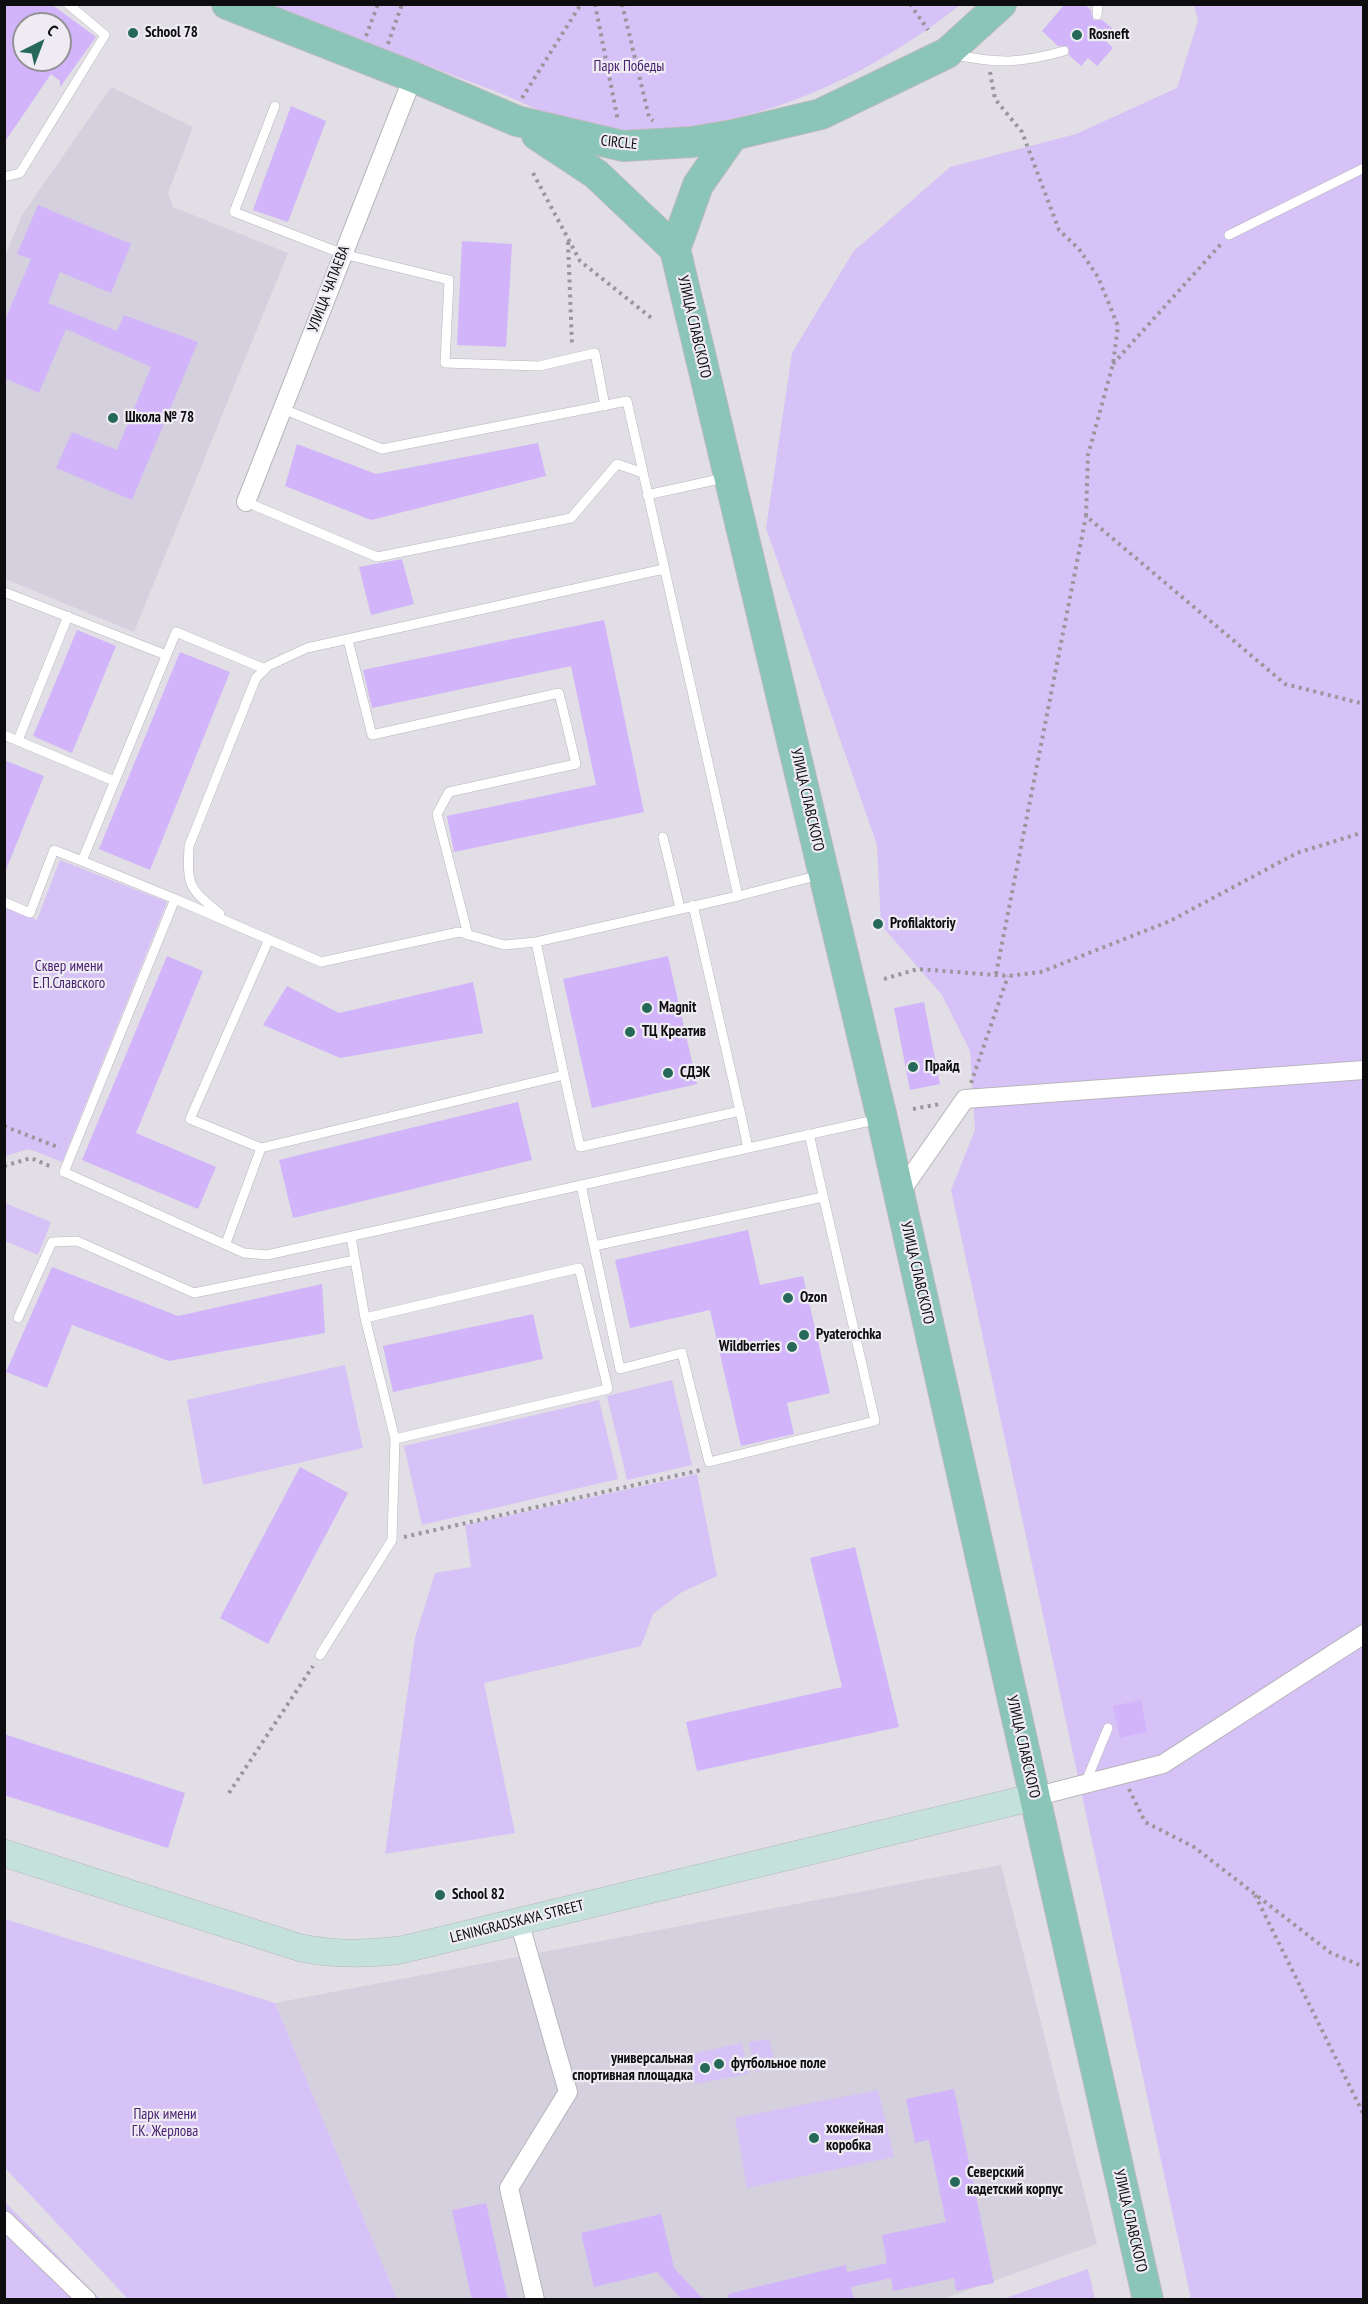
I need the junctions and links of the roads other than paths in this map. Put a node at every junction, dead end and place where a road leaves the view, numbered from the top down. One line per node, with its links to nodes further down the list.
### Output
1 (68, 4): 13 (lane)
2 (227, 4): 8 (main road, CIRCLE)
3 (1001, 4): 7 (main road, CIRCLE)
4 (1098, 4): 5 (lane)
5 (1097, 15)
6 (1064, 51): 7 (lane)
7 (947, 53): 11 (main road, CIRCLE)
8 (413, 77): 10 (main road, CIRCLE); 16 (street, УЛИЦА ЧАПАЕВА)
9 (275, 106): 16 (lane)
10 (519, 110): 11 (main road, CIRCLE); 15 (main road)
11 (733, 135): 15 (main road)
12 (1364, 168): 14 (lane)
13 (4, 177)
14 (1229, 235)
15 (675, 249): 20 (main road, УЛИЦА СЛАВСКОГО)
16 (343, 254): 17 (lane); 18 (street, УЛИЦА ЧАПАЕВА)
17 (605, 406): 18 (lane); 19 (lane)
18 (283, 409): 22 (street, УЛИЦА ЧАПАЕВА)
19 (643, 473): 21 (lane); 22 (lane)
20 (729, 477): 21 (lane); 34 (main road, УЛИЦА СЛАВСКОГО)
21 (647, 495): 23 (lane)
22 (246, 502)
23 (664, 569): 26 (lane); 35 (lane)
24 (4, 592): 25 (lane)
25 (68, 616): 27 (lane); 30 (lane)
26 (348, 640): 28 (lane); 41 (lane)
27 (166, 655): 28 (lane); 31 (lane)
28 (265, 669): 40 (lane)
29 (4, 735): 30 (lane)
30 (18, 740): 31 (lane)
31 (114, 781): 33 (lane)
32 (663, 837): 39 (lane)
33 (82, 861): 36 (lane); 37 (lane)
34 (824, 874): 35 (lane); 47 (main road, УЛИЦА СЛАВСКОГО)
35 (738, 896): 38 (lane)
36 (175, 899): 40 (lane); 55 (lane)
37 (4, 902)
38 (693, 905): 39 (lane); 46 (lane)
39 (680, 908): 43 (lane)
40 (229, 921): 42 (lane)
41 (468, 935): 42 (lane); 43 (lane)
42 (269, 939): 49 (lane)
43 (536, 942): 45 (lane)
44 (1364, 1070): 52 (street)
45 (564, 1076): 46 (lane); 49 (lane)
46 (740, 1111): 50 (lane)
47 (882, 1118): 48 (lane); 52 (main road, УЛИЦА СЛАВСКОГО)
48 (809, 1134): 50 (lane); 53 (lane)
49 (261, 1148): 55 (lane)
50 (748, 1148): 51 (lane)
51 (581, 1185): 54 (lane); 56 (lane)
52 (899, 1194): 65 (main road, УЛИЦА СЛАВСКОГО)
53 (823, 1197): 56 (lane); 56 (lane)
54 (351, 1237): 55 (lane); 57 (lane)
55 (226, 1243)
56 (594, 1246)
57 (355, 1260): 58 (lane); 59 (lane)
58 (18, 1318)
59 (365, 1318): 60 (lane); 60 (lane)
60 (395, 1439): 62 (lane)
61 (1364, 1634): 64 (street)
62 (320, 1655)
63 (1108, 1728): 64 (lane)
64 (1085, 1784): 65 (street)
65 (1034, 1797): 67 (street, LENINGRADSKAYA STREET); 71 (main road, УЛИЦА СЛАВСКОГО)
66 (4, 1852): 67 (street, LENINGRADSKAYA STREET)
67 (519, 1921): 70 (street)
68 (4, 2220): 69 (street)
69 (87, 2300)
70 (535, 2300)
71 (1148, 2300)

